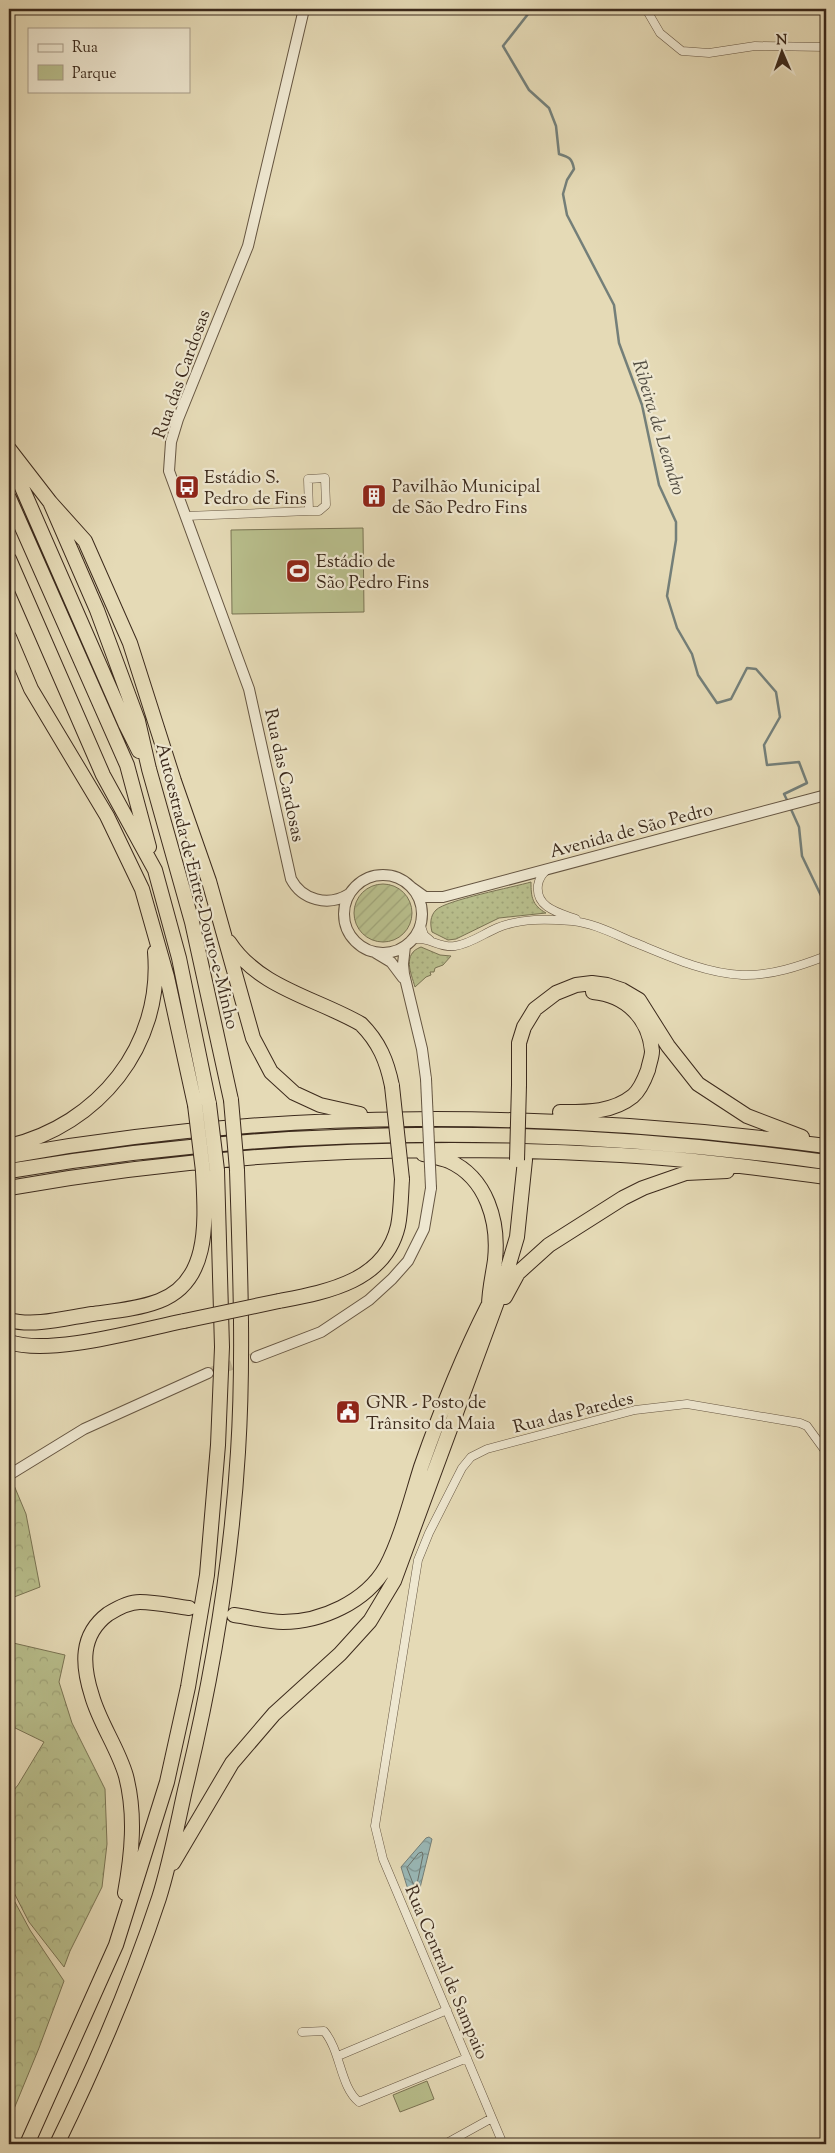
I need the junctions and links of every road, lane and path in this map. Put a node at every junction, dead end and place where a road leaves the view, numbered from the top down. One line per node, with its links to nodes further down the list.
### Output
1 (304, 9): 9 (street, Rua das Cardosas)
2 (646, 9): 3 (street)
3 (826, 47)
4 (9, 449): 7 (highway, Autoestrada de Entre-Douro-e-Minho)
5 (9, 456): 12 (highway)
6 (9, 498): 15 (highway)
7 (50, 502): 12 (highway, Autoestrada de Entre-Douro-e-Minho); 24 (highway)
8 (309, 511): 8 (street); 9 (street)
9 (186, 516): 19 (street, Rua das Cardosas)
10 (9, 559): 15 (highway, Autoestrada de Entre-Douro-e-Minho)
11 (9, 637): 20 (highway)
12 (149, 769): 58 (highway, Autoestrada de Entre-Douro-e-Minho, bridge)
13 (826, 795): 14 (street, Avenida de São Pedro)
14 (550, 868): 18 (street, Avenida de São Pedro); 23 (street)
15 (155, 870): 31 (highway, Autoestrada de Entre-Douro-e-Minho)
16 (411, 887): 17 (street); 18 (street, Avenida de São Pedro); 21 (street)
17 (349, 894): 19 (street); 22 (street)
18 (444, 897): 21 (street, Avenida de São Pedro)
19 (326, 901): 22 (street, Rua das Cardosas)
20 (151, 919): 31 (highway); 34 (highway)
21 (421, 919): 25 (street); 26 (street)
22 (344, 922): 27 (street)
23 (594, 926): 25 (street); 28 (street)
24 (223, 932): 32 (highway); 50 (highway, bridge)
25 (434, 942): 26 (street)
26 (408, 943): 27 (street); 29 (street)
27 (371, 951): 29 (street)
28 (826, 956)
29 (406, 986): 51 (street, bridge)
30 (523, 1085): 33 (highway); 35 (highway); 38 (highway, bridge)
31 (202, 1104): 41 (highway, bridge)
32 (389, 1118): 33 (highway); 37 (highway)
33 (540, 1120): 35 (highway)
34 (9, 1146)
35 (826, 1146)
36 (382, 1150): 40 (highway); 44 (highway); 47 (highway)
37 (9, 1156)
38 (521, 1160): 47 (highway); 49 (highway)
39 (826, 1162): 42 (highway)
40 (771, 1169): 43 (highway); 49 (highway)
41 (210, 1171): 48 (highway); 59 (highway)
42 (9, 1172)
43 (826, 1177)
44 (47, 1181): 45 (highway); 46 (highway)
45 (9, 1188)
46 (9, 1194)
47 (489, 1306): 56 (highway)
48 (9, 1320)
49 (488, 1328): 58 (highway)
50 (9, 1342)
51 (256, 1357)
52 (208, 1373): 54 (street)
53 (826, 1452): 57 (street, Rua das Paredes)
54 (9, 1475)
55 (188, 1608): 59 (highway)
56 (234, 1615)
57 (378, 1808): 60 (street, Rua Central de Sampaio)
58 (160, 1894): 66 (highway, Autoestrada de Entre-Douro-e-Minho)
59 (116, 1945): 65 (highway)
60 (447, 2010): 62 (street); 63 (street, Rua Central de Sampaio)
61 (302, 2032): 62 (street)
62 (338, 2056): 63 (street)
63 (467, 2058): 64 (street, Rua Central de Sampaio)
64 (492, 2118): 67 (street); 68 (street, Rua Central de Sampaio)
65 (27, 2144)
66 (57, 2144)
67 (446, 2144)
68 (503, 2144)

